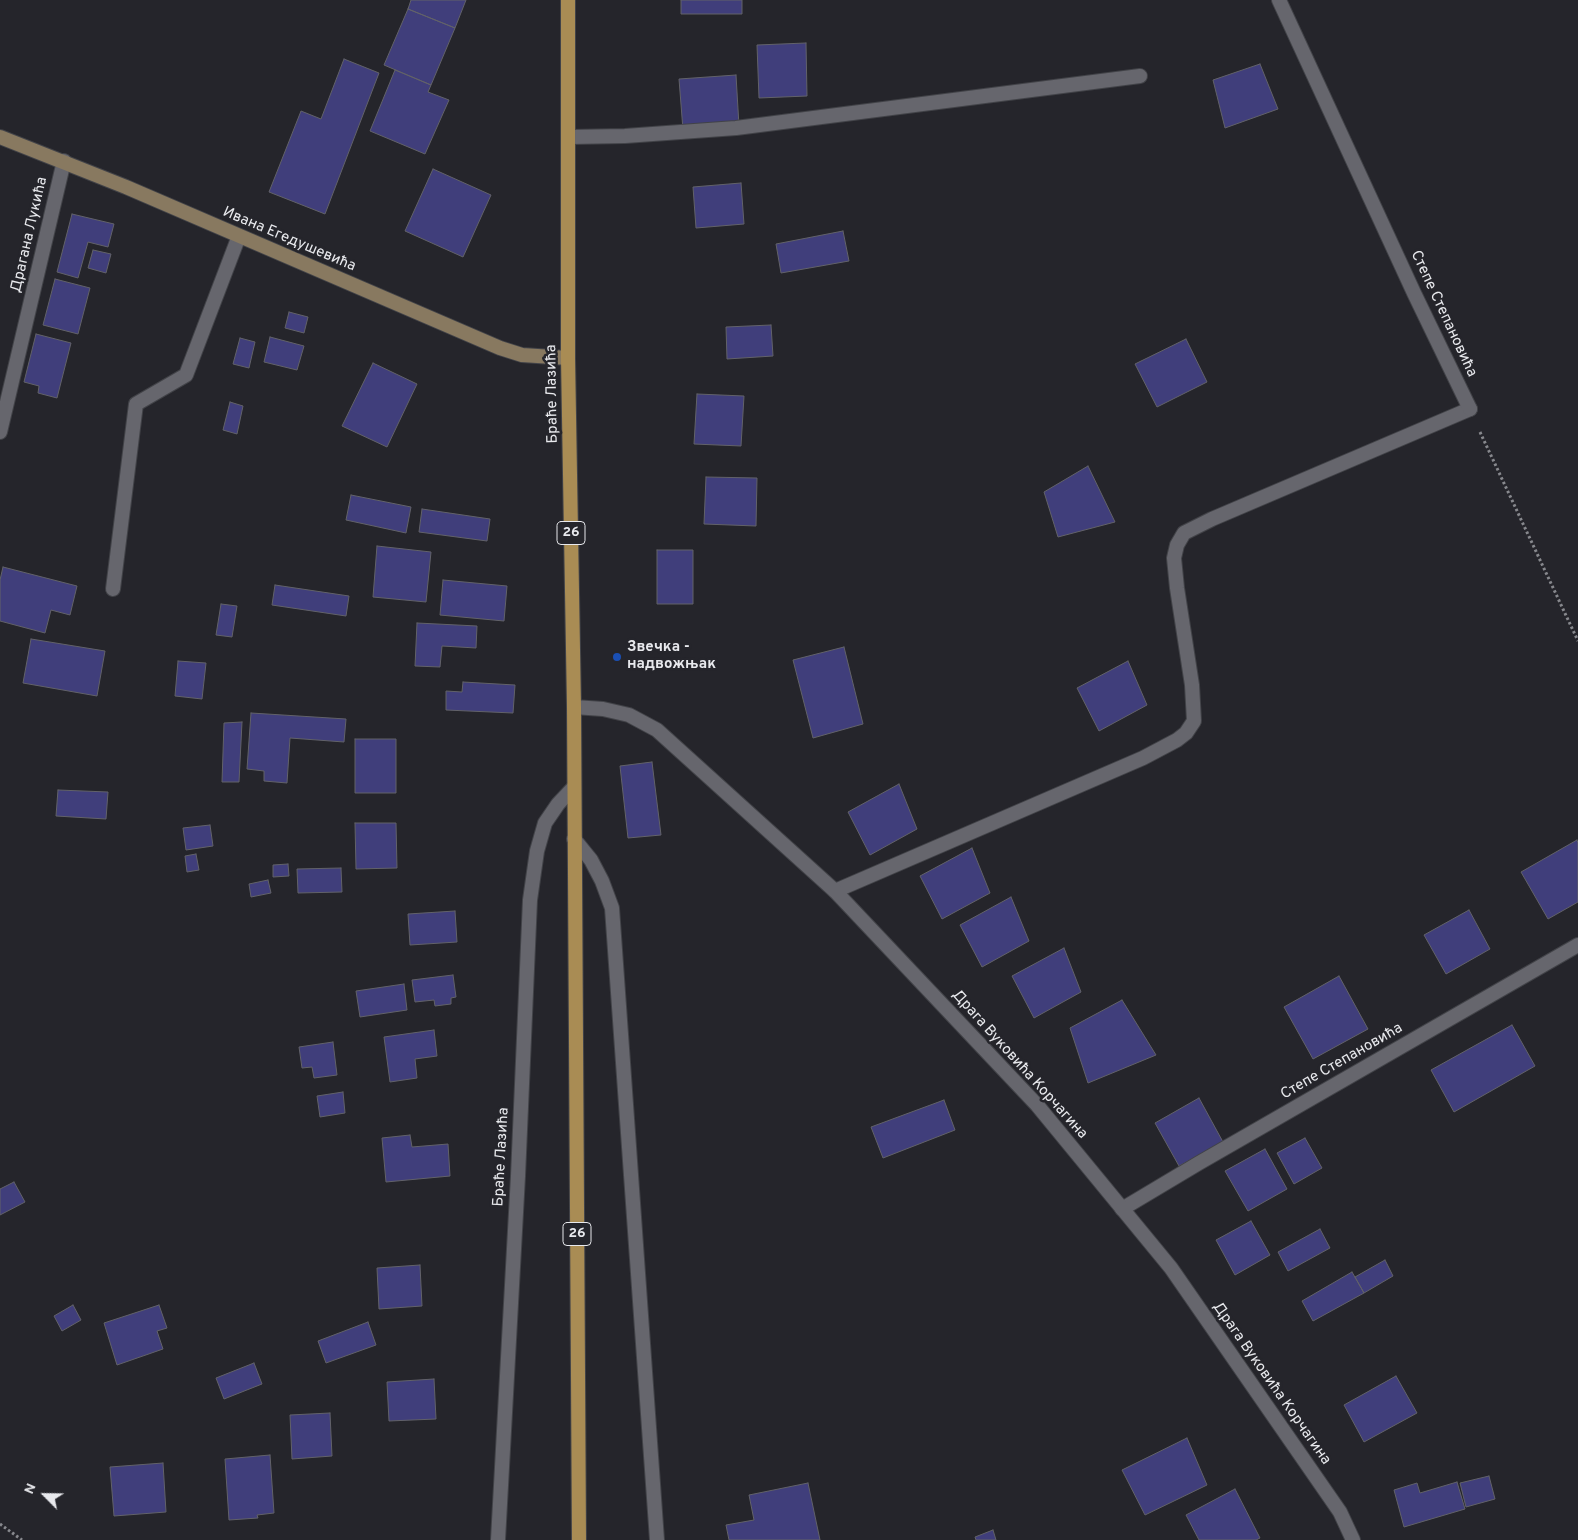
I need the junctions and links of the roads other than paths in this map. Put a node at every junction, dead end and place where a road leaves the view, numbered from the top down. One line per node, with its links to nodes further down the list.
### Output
1 (568, 0): 5 (main road, Браће Лазића / 26)
2 (1278, 0): 14 (street, Степе Степановића)
3 (1140, 76): 5 (street)
4 (0, 137): 6 (main road, Ивана Егедушевића)
5 (568, 137): 8 (main road, Браће Лазића / 26)
6 (64, 162): 7 (main road, Ивана Егедушевића); 9 (street, Драгана Лукића)
7 (239, 236): 8 (main road, Ивана Егедушевића); 10 (street)
8 (568, 358): 11 (main road, Браће Лазића / 26)
9 (0, 432)
10 (113, 589)
11 (574, 707): 12 (main road, Браће Лазића / 26); 14 (street, Драга Вуковића Корчагина)
12 (574, 787): 13 (main road, Браће Лазића / 26); 17 (street, Браће Лазића)
13 (574, 839): 18 (main road, Браће Лазића / 26); 19 (street)
14 (835, 891): 16 (street, Драга Вуковића Корчагина)
15 (1578, 945): 16 (street, Степе Степановића)
16 (1122, 1209): 20 (street, Драга Вуковића Корчагина)
17 (498, 1540)
18 (579, 1540)
19 (657, 1540)
20 (1353, 1540)

